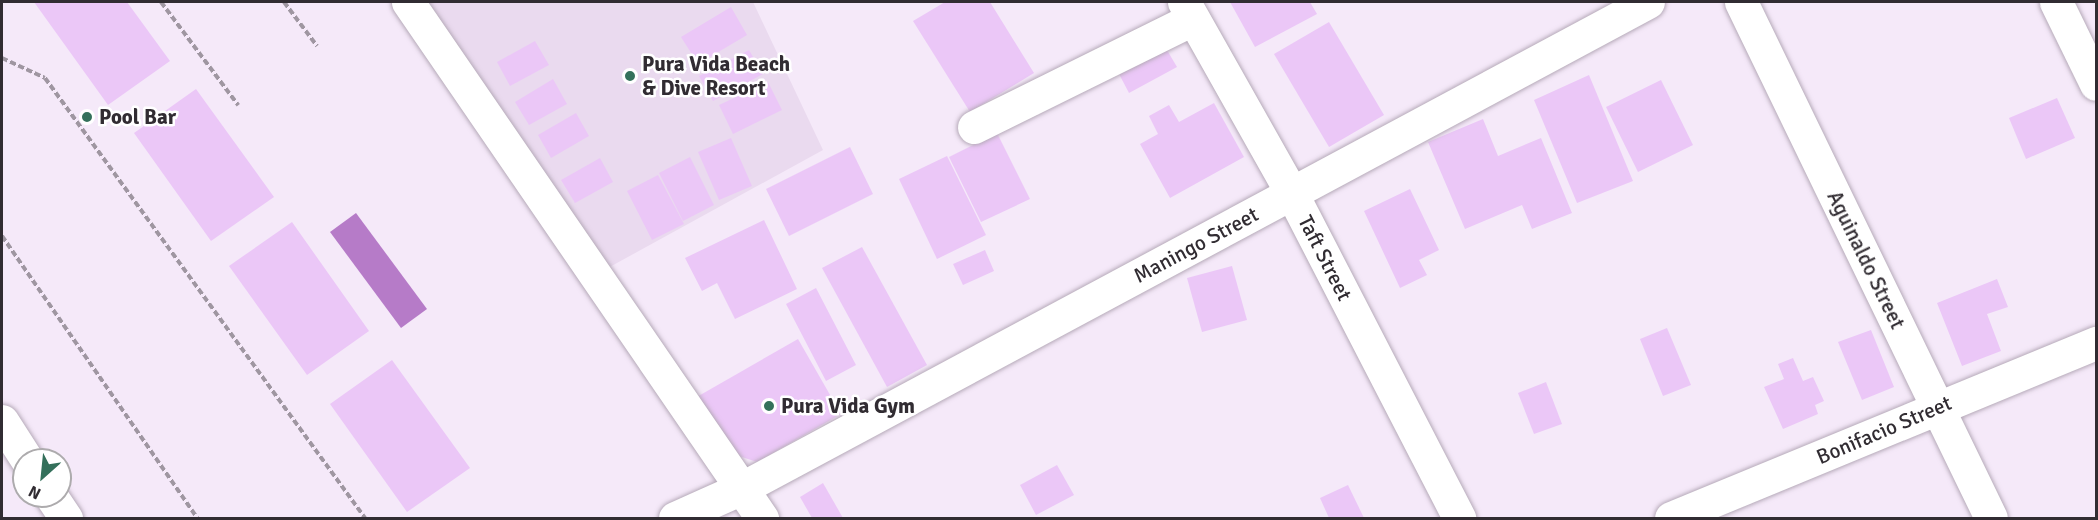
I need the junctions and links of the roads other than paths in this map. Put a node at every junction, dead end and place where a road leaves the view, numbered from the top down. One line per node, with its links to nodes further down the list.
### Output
1 (408, 2): 13 (street)
2 (1648, 2): 8 (street, Maningo Street)
3 (1741, 2): 10 (street, Aguinaldo Street)
4 (2056, 2): 6 (street)
5 (1189, 10): 7 (street); 8 (street, Taft Street)
6 (2097, 84)
7 (974, 127)
8 (1292, 194): 13 (street, Maningo Street); 16 (street, Taft Street)
9 (2097, 343): 10 (street, Bonifacio Street)
10 (1937, 407): 17 (street, Bonifacio Street); 18 (street, Aguinaldo Street)
11 (2, 421): 12 (street)
12 (19, 448)
13 (742, 488): 14 (street, Maningo Street); 15 (street)
14 (675, 519)
15 (762, 519)
16 (1459, 519)
17 (1671, 519)
18 (1991, 519)

